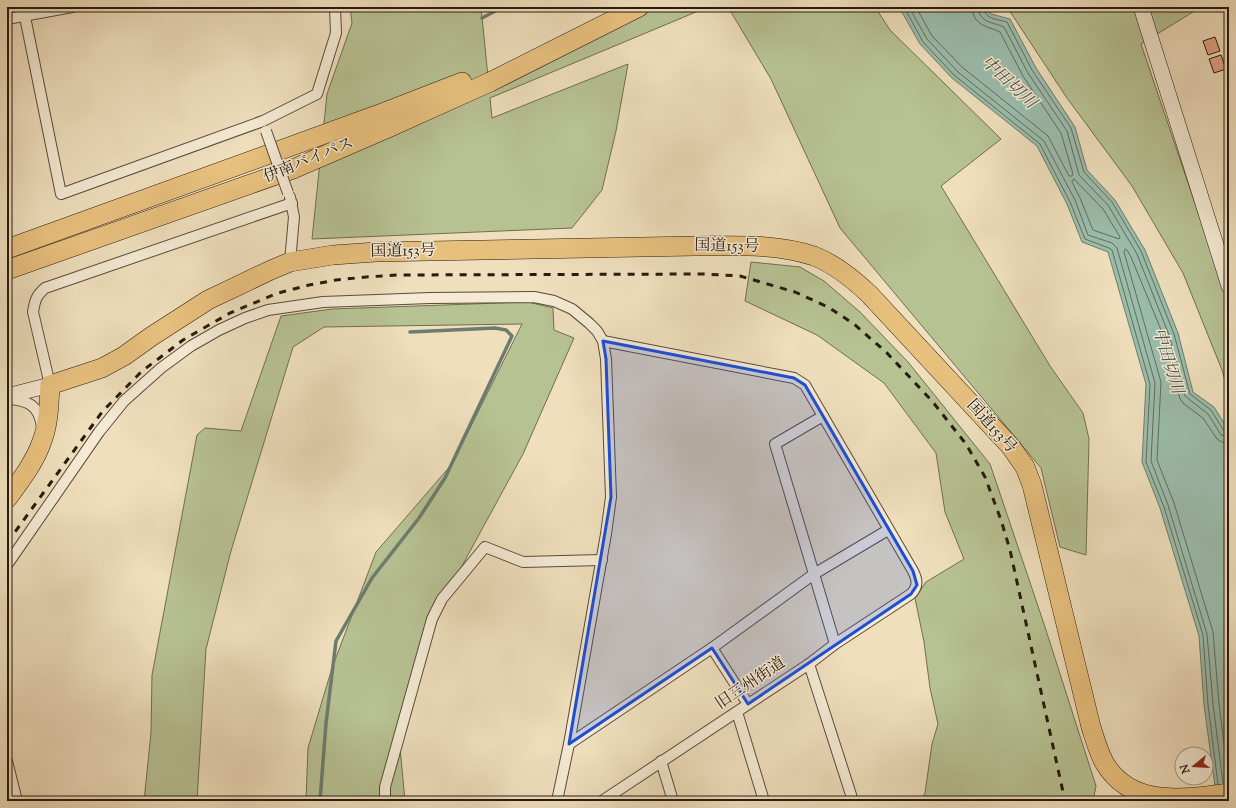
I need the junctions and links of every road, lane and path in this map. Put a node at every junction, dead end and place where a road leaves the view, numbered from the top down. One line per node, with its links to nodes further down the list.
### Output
1 (72, 7): 5 (street)
2 (335, 7): 8 (street)
3 (639, 7): 7 (highway, 伊南バイパス)
4 (1141, 7): 13 (street)
5 (24, 11): 6 (street); 8 (street)
6 (7, 20)
7 (600, 25): 10 (highway, 伊南バイパス); 12 (highway, 伊南バイパス)
8 (264, 126): 9 (street, bridge)
9 (292, 203): 11 (street); 15 (street)
10 (7, 249)
11 (290, 262): 15 (highway, 国道153号); 33 (highway, 国道153号)
12 (7, 270)
13 (1229, 286)
14 (603, 341): 18 (street); 22 (street); 23 (street)
15 (50, 385): 16 (street); 19 (highway)
16 (7, 396)
17 (7, 399): 19 (street)
18 (823, 416): 21 (street); 24 (street)
19 (43, 439): 20 (highway)
20 (7, 499)
21 (888, 530): 24 (street); 25 (street, 旧三州街道)
22 (602, 560): 30 (street); 35 (street)
23 (7, 565)
24 (814, 574): 25 (street); 26 (street)
25 (835, 644): 27 (street, 旧三州街道)
26 (712, 648): 28 (street); 30 (street)
27 (809, 664): 28 (street, 旧三州街道); 40 (street)
28 (748, 704): 29 (street, 旧三州街道)
29 (737, 712): 32 (street, 旧三州街道); 39 (street)
30 (569, 744): 36 (street)
31 (7, 761): 34 (street)
32 (661, 761): 37 (street, 旧三州街道); 38 (street)
33 (1229, 793)
34 (17, 801)
35 (385, 801)
36 (557, 801)
37 (602, 801)
38 (673, 801)
39 (764, 801)
40 (852, 801)

